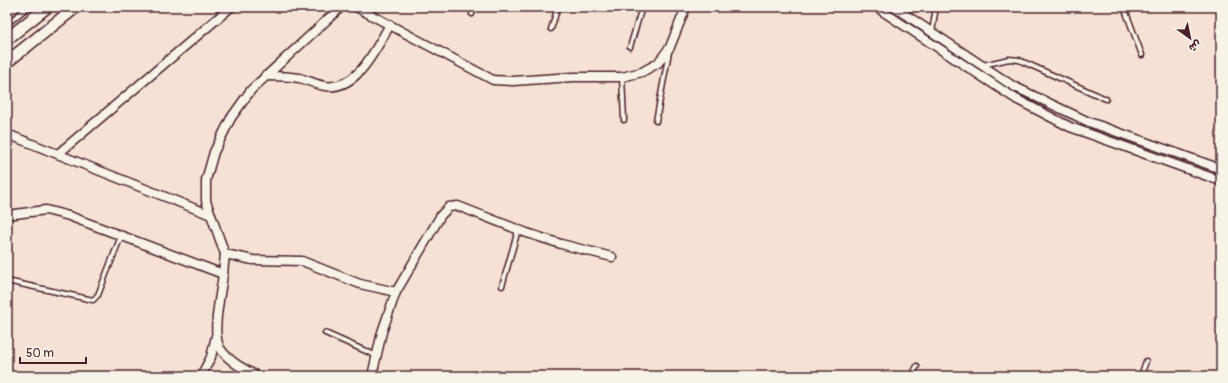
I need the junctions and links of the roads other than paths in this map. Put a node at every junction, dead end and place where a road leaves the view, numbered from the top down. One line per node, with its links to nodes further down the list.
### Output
1 (28, 7): 16 (lane)
2 (47, 7): 20 (main road)
3 (76, 7): 24 (main road)
4 (230, 7): 32 (street)
5 (340, 7): 26 (street)
6 (356, 7): 17 (street)
7 (475, 7): 15 (lane)
8 (558, 7): 18 (lane)
9 (642, 7): 21 (lane)
10 (686, 7): 22 (street)
11 (876, 7): 34 (street)
12 (894, 7): 19 (street)
13 (936, 7): 19 (lane)
14 (1124, 7): 23 (lane)
15 (472, 14)
16 (7, 24)
17 (390, 25): 26 (street); 27 (street)
18 (551, 29)
19 (932, 32): 25 (street)
20 (7, 39)
21 (630, 47)
22 (670, 47): 27 (street); 30 (lane)
23 (1142, 55)
24 (7, 62)
25 (982, 65): 28 (lane); 33 (street)
26 (265, 76): 36 (street)
27 (622, 77): 29 (lane)
28 (1106, 99)
29 (624, 120)
30 (656, 121)
31 (7, 134): 32 (street)
32 (58, 154): 36 (street)
33 (1221, 169)
34 (1221, 181)
35 (7, 215): 38 (street)
36 (211, 215): 39 (street)
37 (518, 230): 40 (street); 43 (lane); 44 (street)
38 (121, 236): 41 (street); 42 (lane)
39 (225, 254): 41 (street); 44 (street)
40 (612, 257)
41 (223, 274): 46 (street)
42 (7, 281)
43 (502, 286)
44 (396, 292): 47 (street)
45 (325, 333): 47 (lane)
46 (216, 335): 50 (street); 51 (street)
47 (377, 356): 52 (street)
48 (1146, 361): 54 (lane)
49 (917, 366): 53 (lane)
50 (201, 376)
51 (257, 376)
52 (372, 376)
53 (912, 376)
54 (1141, 376)

